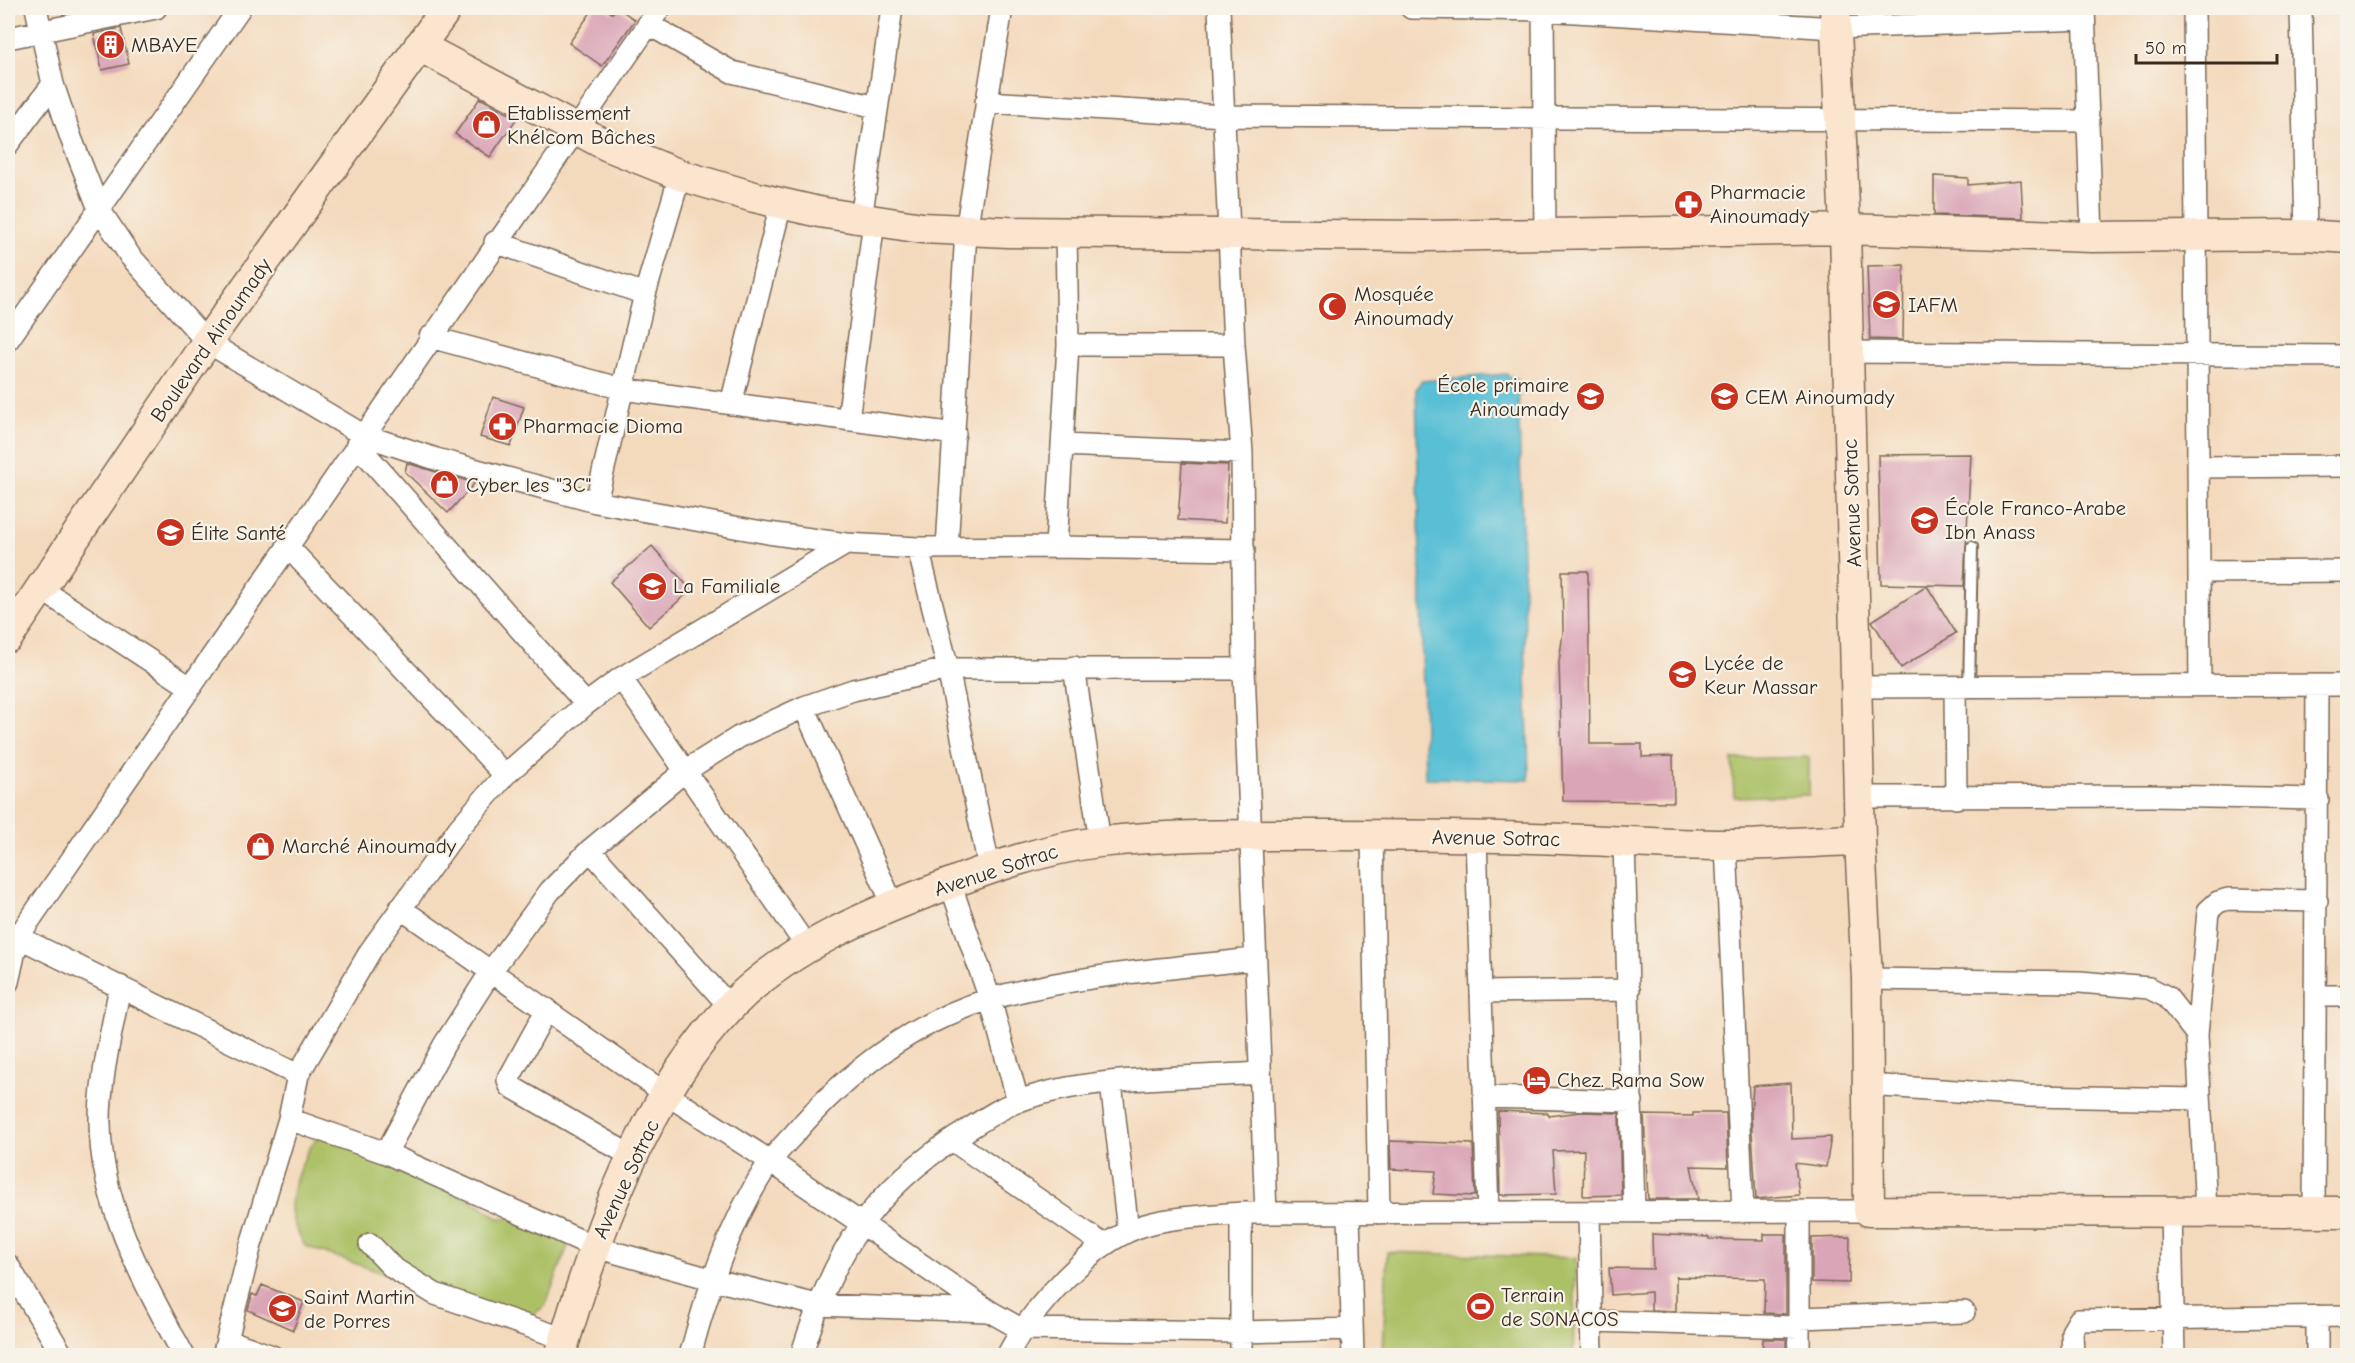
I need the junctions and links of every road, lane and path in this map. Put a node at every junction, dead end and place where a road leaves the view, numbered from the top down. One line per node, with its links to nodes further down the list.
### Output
1 (36, 8): 16 (street)
2 (156, 8): 16 (street)
3 (240, 8): 30 (street)
4 (418, 8): 18 (street)
5 (447, 8): 18 (street, Boulevard Ainoumady)
6 (892, 8): 21 (street)
7 (1002, 8): 20 (street)
8 (1219, 8): 22 (street)
9 (1411, 8): 12 (street)
10 (2194, 8): 38 (street)
11 (2301, 8): 37 (street)
12 (1543, 9): 15 (street); 24 (street)
13 (2084, 13): 15 (street); 25 (street)
14 (654, 16): 21 (street); 26 (street)
15 (1835, 18): 23 (street, Avenue Sotrac)
16 (41, 30): 17 (street); 19 (street)
17 (8, 38)
18 (419, 46): 26 (street); 45 (street, Boulevard Ainoumady)
19 (53, 84): 27 (street); 30 (street)
20 (987, 102): 22 (street); 33 (street)
21 (876, 107): 31 (street)
22 (1224, 116): 24 (street); 35 (street)
23 (1838, 119): 24 (street); 25 (street); 32 (street, Avenue Sotrac)
24 (1543, 120): 36 (street)
25 (2089, 121): 39 (street)
26 (574, 127): 28 (street); 41 (street)
27 (8, 144)
28 (680, 175): 29 (street); 42 (street)
29 (781, 204): 31 (street); 52 (street)
30 (99, 209): 44 (street); 45 (street)
31 (867, 220): 33 (street); 53 (street)
32 (1845, 229): 36 (street); 39 (street); 48 (street, Avenue Sotrac)
33 (966, 231): 34 (street); 54 (street)
34 (1066, 232): 35 (street); 46 (street)
35 (1230, 234): 36 (street); 47 (street)
36 (1545, 234)
37 (2306, 235): 38 (street); 40 (street)
38 (2196, 236): 39 (street); 49 (street)
39 (2092, 237)
40 (2348, 238)
41 (495, 242): 42 (street); 43 (street)
42 (645, 294): 51 (street)
43 (430, 337): 51 (street); 55 (street)
44 (8, 340)
45 (207, 342): 55 (street); 70 (street, Boulevard Ainoumady)
46 (1068, 345): 47 (street); 56 (street)
47 (1234, 345): 57 (street)
48 (1848, 352): 49 (street); 80 (street, Avenue Sotrac)
49 (2197, 355): 50 (street); 59 (street)
50 (2348, 356)
51 (623, 388): 52 (street); 60 (street)
52 (731, 404): 53 (street)
53 (848, 420): 54 (street)
54 (955, 434): 66 (street)
55 (360, 439): 60 (street); 62 (street); 82 (street)
56 (1063, 445): 57 (street); 63 (street)
57 (1242, 453): 67 (street)
58 (2348, 466): 59 (street)
59 (2198, 467): 69 (street)
60 (596, 502): 61 (street)
61 (846, 544): 65 (street); 75 (street)
62 (287, 546): 79 (street); 85 (street)
63 (1056, 547): 66 (street); 67 (street)
64 (1972, 547): 81 (lane)
65 (918, 548): 66 (street); 73 (street)
66 (947, 548)
67 (1244, 550): 74 (street)
68 (2348, 571): 69 (street)
69 (2199, 572): 76 (street)
70 (41, 589): 71 (street, Boulevard Ainoumady); 79 (street)
71 (8, 637)
72 (1074, 667): 73 (street); 74 (street); 94 (street)
73 (948, 669): 83 (street); 97 (street)
74 (1244, 669): 89 (street)
75 (621, 678): 82 (street); 84 (street)
76 (2200, 685): 78 (street); 81 (street)
77 (2348, 685): 78 (street)
78 (2317, 686): 88 (street)
79 (190, 687): 102 (street)
80 (1857, 687): 81 (street); 86 (street, Avenue Sotrac)
81 (1962, 688): 87 (street)
82 (586, 704): 85 (street)
83 (804, 707): 84 (street); 100 (street)
84 (685, 771): 96 (street); 103 (street)
85 (505, 775): 101 (street)
86 (1860, 797): 87 (street); 92 (street, Avenue Sotrac)
87 (1956, 798): 88 (street)
88 (2318, 799): 99 (street)
89 (1250, 835): 90 (street, Avenue Sotrac); 94 (street, Avenue Sotrac); 104 (street)
90 (1372, 835): 91 (street, Avenue Sotrac); 143 (street)
91 (1476, 837): 93 (street, Avenue Sotrac); 110 (street)
92 (1860, 840): 95 (street, Avenue Sotrac); 106 (street)
93 (1624, 841): 95 (street, Avenue Sotrac); 109 (street)
94 (1100, 842): 97 (street, Avenue Sotrac)
95 (1726, 845): 138 (street)
96 (590, 850): 105 (street); 114 (street)
97 (990, 867): 98 (street, Avenue Sotrac)
98 (950, 883): 100 (street, Avenue Sotrac); 113 (street)
99 (2317, 901): 111 (street); 116 (street)
100 (893, 905): 103 (street, Avenue Sotrac)
101 (400, 908): 105 (street); 118 (street)
102 (13, 934): 107 (street); 108 (street)
103 (807, 946): 114 (street, Avenue Sotrac)
104 (1254, 959): 113 (street); 117 (street)
105 (492, 970): 115 (street); 128 (street)
106 (1867, 979): 116 (street); 120 (street)
107 (8, 982)
108 (120, 986): 118 (street); 166 (street)
109 (1629, 990): 110 (street); 125 (street)
110 (1481, 992): 122 (street)
111 (2315, 996): 112 (street); 139 (street)
112 (2348, 996)
113 (990, 999): 124 (street); 130 (street)
114 (730, 1007): 121 (street, Avenue Sotrac)
115 (547, 1009): 121 (street); 129 (street)
116 (2197, 1035): 123 (street)
117 (1258, 1073): 119 (street); 142 (street)
118 (298, 1075): 126 (street)
119 (1111, 1083): 124 (street); 146 (street)
120 (1869, 1085): 123 (street); 133 (street)
121 (666, 1095): 129 (street, Avenue Sotrac); 130 (street)
122 (1485, 1097): 125 (street); 136 (street)
123 (2199, 1100): 135 (street)
124 (1018, 1101): 127 (street)
125 (1632, 1101): 131 (street)
126 (289, 1119): 128 (street); 164 (street)
127 (952, 1140): 145 (street); 148 (street)
128 (386, 1153): 149 (street)
129 (633, 1157): 149 (street, Avenue Sotrac)
130 (770, 1161): 145 (street); 151 (street)
131 (1634, 1211): 137 (street); 138 (street)
132 (1798, 1211): 133 (street); 138 (street); 159 (street)
133 (1869, 1211): 134 (street)
134 (2171, 1211): 135 (street); 157 (street)
135 (2206, 1211): 139 (street)
136 (1488, 1212): 137 (street); 143 (street)
137 (1589, 1212): 158 (street)
138 (1743, 1212)
139 (2314, 1212): 140 (street)
140 (2348, 1212)
141 (1241, 1213): 142 (street); 146 (street); 162 (street)
142 (1266, 1213): 144 (street)
143 (1379, 1213): 144 (street)
144 (1348, 1215): 161 (street)
145 (861, 1223): 152 (street); 153 (street)
146 (1128, 1231): 148 (street)
147 (370, 1244): 163 (street)
148 (1104, 1245): 160 (street)
149 (595, 1247): 151 (street); 163 (street, Avenue Sotrac)
150 (8, 1265): 165 (street)
151 (711, 1280): 152 (street); 168 (street)
152 (817, 1305): 153 (street); 169 (street)
153 (989, 1311): 160 (street)
154 (1964, 1312): 159 (street)
155 (2317, 1316): 156 (street); 157 (street); 177 (street)
156 (2348, 1316)
157 (2172, 1317): 175 (street); 176 (street)
158 (1592, 1321): 159 (street); 173 (street)
159 (1800, 1323): 174 (street)
160 (1021, 1329): 162 (street); 170 (street)
161 (1352, 1329): 162 (street); 172 (street)
162 (1241, 1332): 171 (street)
163 (562, 1347)
164 (225, 1348): 167 (street)
165 (63, 1356)
166 (184, 1356)
167 (272, 1356)
168 (690, 1356)
169 (801, 1356)
170 (1007, 1356)
171 (1241, 1356)
172 (1353, 1356)
173 (1592, 1356)
174 (1799, 1356)
175 (2073, 1356)
176 (2174, 1356)
177 (2317, 1356)

